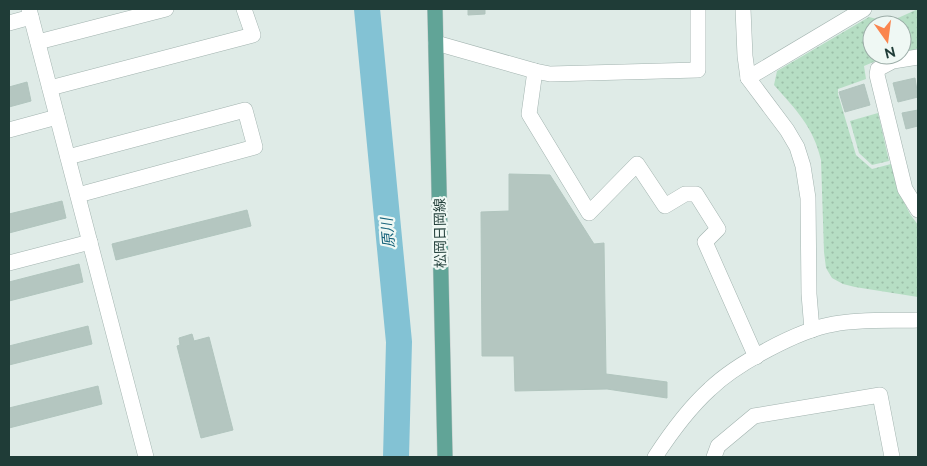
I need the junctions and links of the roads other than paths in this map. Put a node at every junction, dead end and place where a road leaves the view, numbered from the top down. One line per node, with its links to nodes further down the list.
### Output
1 (166, 9): 9 (street)
2 (244, 9): 14 (street)
3 (435, 9): 10 (main road, 松岡日岡線)
4 (698, 9): 12 (street)
5 (744, 9): 13 (street)
6 (864, 9): 13 (street)
7 (30, 13): 8 (street); 9 (street)
8 (9, 23)
9 (38, 42): 14 (street)
10 (436, 43): 12 (street); 26 (main road, 松岡日岡線)
11 (918, 57): 19 (street)
12 (535, 71): 24 (street)
13 (748, 78): 23 (street)
14 (50, 88): 15 (street)
15 (57, 117): 16 (street); 17 (street)
16 (9, 130)
17 (68, 157): 18 (street); 18 (street)
18 (78, 194): 20 (street)
19 (918, 210)
20 (90, 242): 21 (street); 25 (street)
21 (9, 263)
22 (918, 320): 23 (street)
23 (812, 330): 24 (street)
24 (756, 357): 27 (street)
25 (146, 457)
26 (445, 457)
27 (655, 457)
28 (714, 457): 29 (street)
29 (892, 457)

